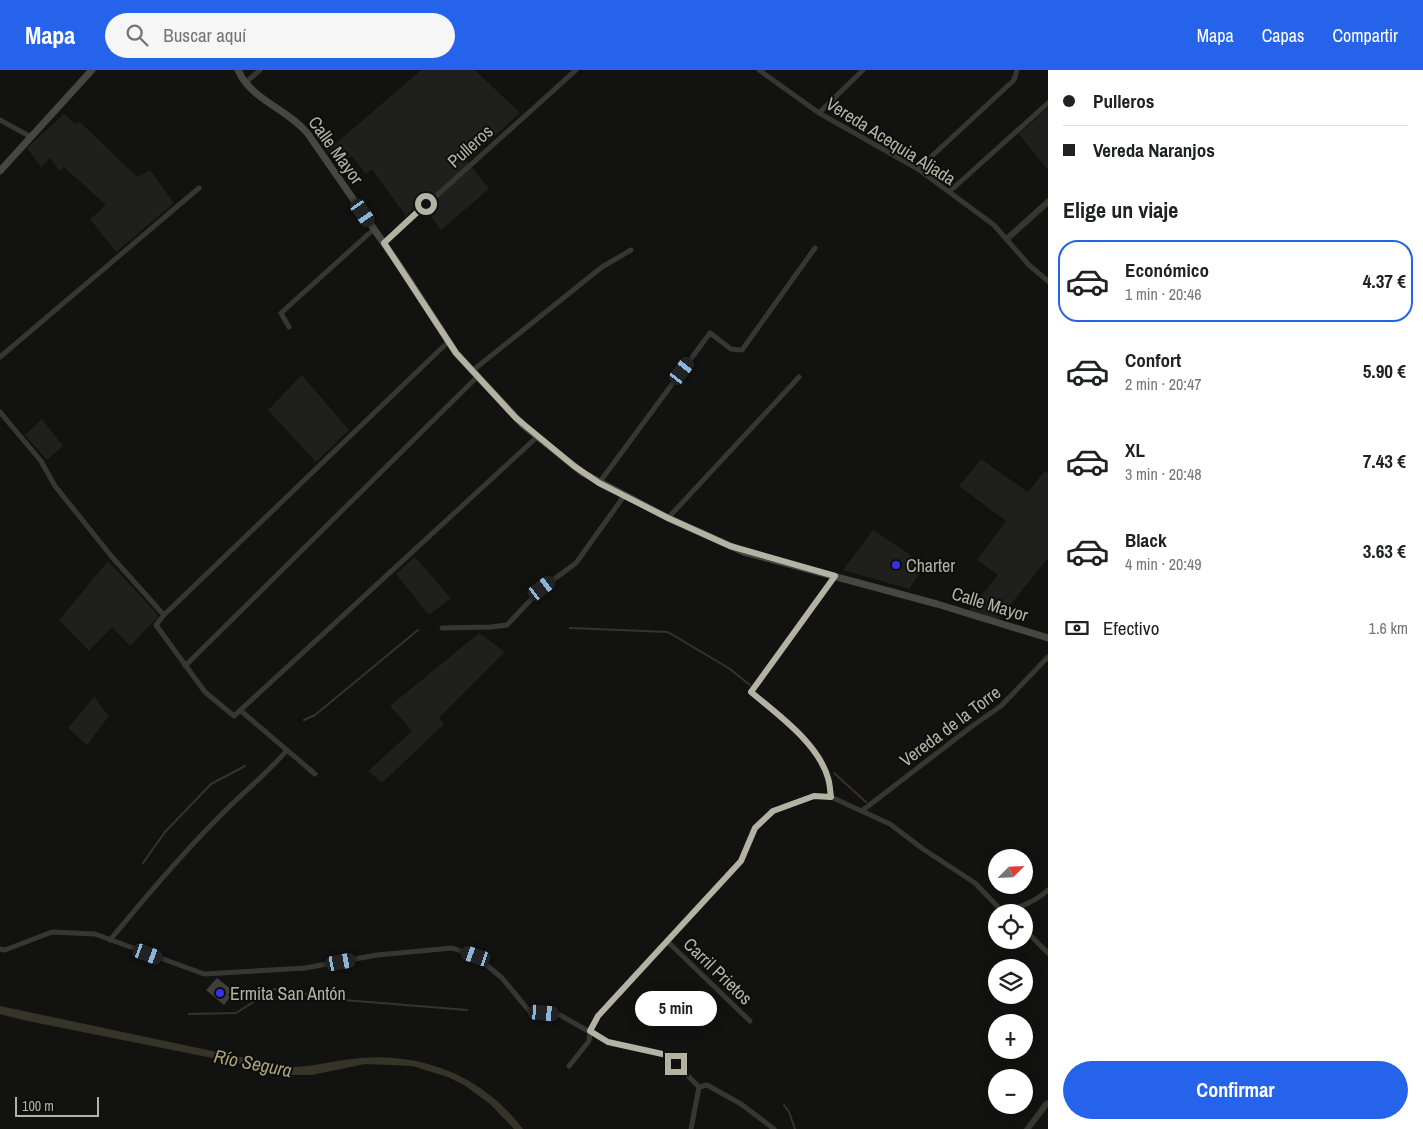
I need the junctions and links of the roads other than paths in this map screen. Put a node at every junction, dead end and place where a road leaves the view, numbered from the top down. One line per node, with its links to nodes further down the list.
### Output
1 (92, 70): 12 (main road)
2 (238, 70): 8 (main road, Calle Mayor)
3 (260, 70): 8 (street)
4 (576, 70): 20 (street, Pulleros)
5 (759, 70): 10 (street, Vereda Acequia Aljada)
6 (863, 70): 10 (street)
7 (1017, 70): 13 (street)
8 (245, 83): 18 (main road, Calle Mayor)
9 (1048, 103): 16 (street)
10 (819, 113): 13 (street, Vereda Acequia Aljada)
11 (0, 120): 12 (street)
12 (31, 137): 14 (main road)
13 (918, 169): 16 (street, Vereda Acequia Aljada)
14 (0, 171)
15 (199, 188): 26 (street)
16 (949, 192): 19 (street, Vereda Acequia Aljada)
17 (1048, 201): 19 (street)
18 (374, 229): 20 (main road, Calle Mayor); 24 (street)
19 (1006, 239): 23 (street, Vereda Acequia Aljada)
20 (384, 243): 25 (main road, Calle Mayor)
21 (815, 248): 31 (street)
22 (632, 250): 27 (street)
23 (1048, 281)
24 (289, 327)
25 (448, 342): 27 (main road, Calle Mayor); 35 (street)
26 (0, 357)
27 (475, 374): 30 (main road, Calle Mayor); 39 (street)
28 (799, 377): 33 (street)
29 (0, 412): 35 (street)
30 (537, 437): 31 (main road, Calle Mayor); 40 (street)
31 (599, 483): 32 (main road, Calle Mayor)
32 (624, 496): 33 (main road, Calle Mayor); 36 (street)
33 (668, 518): 34 (main road, Calle Mayor)
34 (835, 576): 37 (main road, Calle Mayor); 43 (street)
35 (164, 615): 39 (street)
36 (442, 628)
37 (1048, 638)
38 (1048, 658): 44 (street, Vereda de la Torre)
39 (185, 666): 40 (street)
40 (240, 710): 41 (street)
41 (287, 750): 42 (street); 49 (street)
42 (315, 774)
43 (831, 797): 44 (street); 50 (street)
44 (862, 810): 46 (street)
45 (1048, 890): 47 (street)
46 (995, 904)
47 (1026, 904)
48 (1033, 938): 52 (street)
49 (110, 940): 51 (street); 54 (street)
50 (668, 941): 53 (street, Carril Prietos); 54 (street)
51 (0, 950)
52 (1048, 953)
53 (750, 1021)
54 (590, 1031): 55 (street); 56 (street)
55 (568, 1066)
56 (699, 1087): 58 (street); 59 (street)
57 (1048, 1103): 60 (street)
58 (691, 1129)
59 (774, 1129)
60 (1028, 1129)

